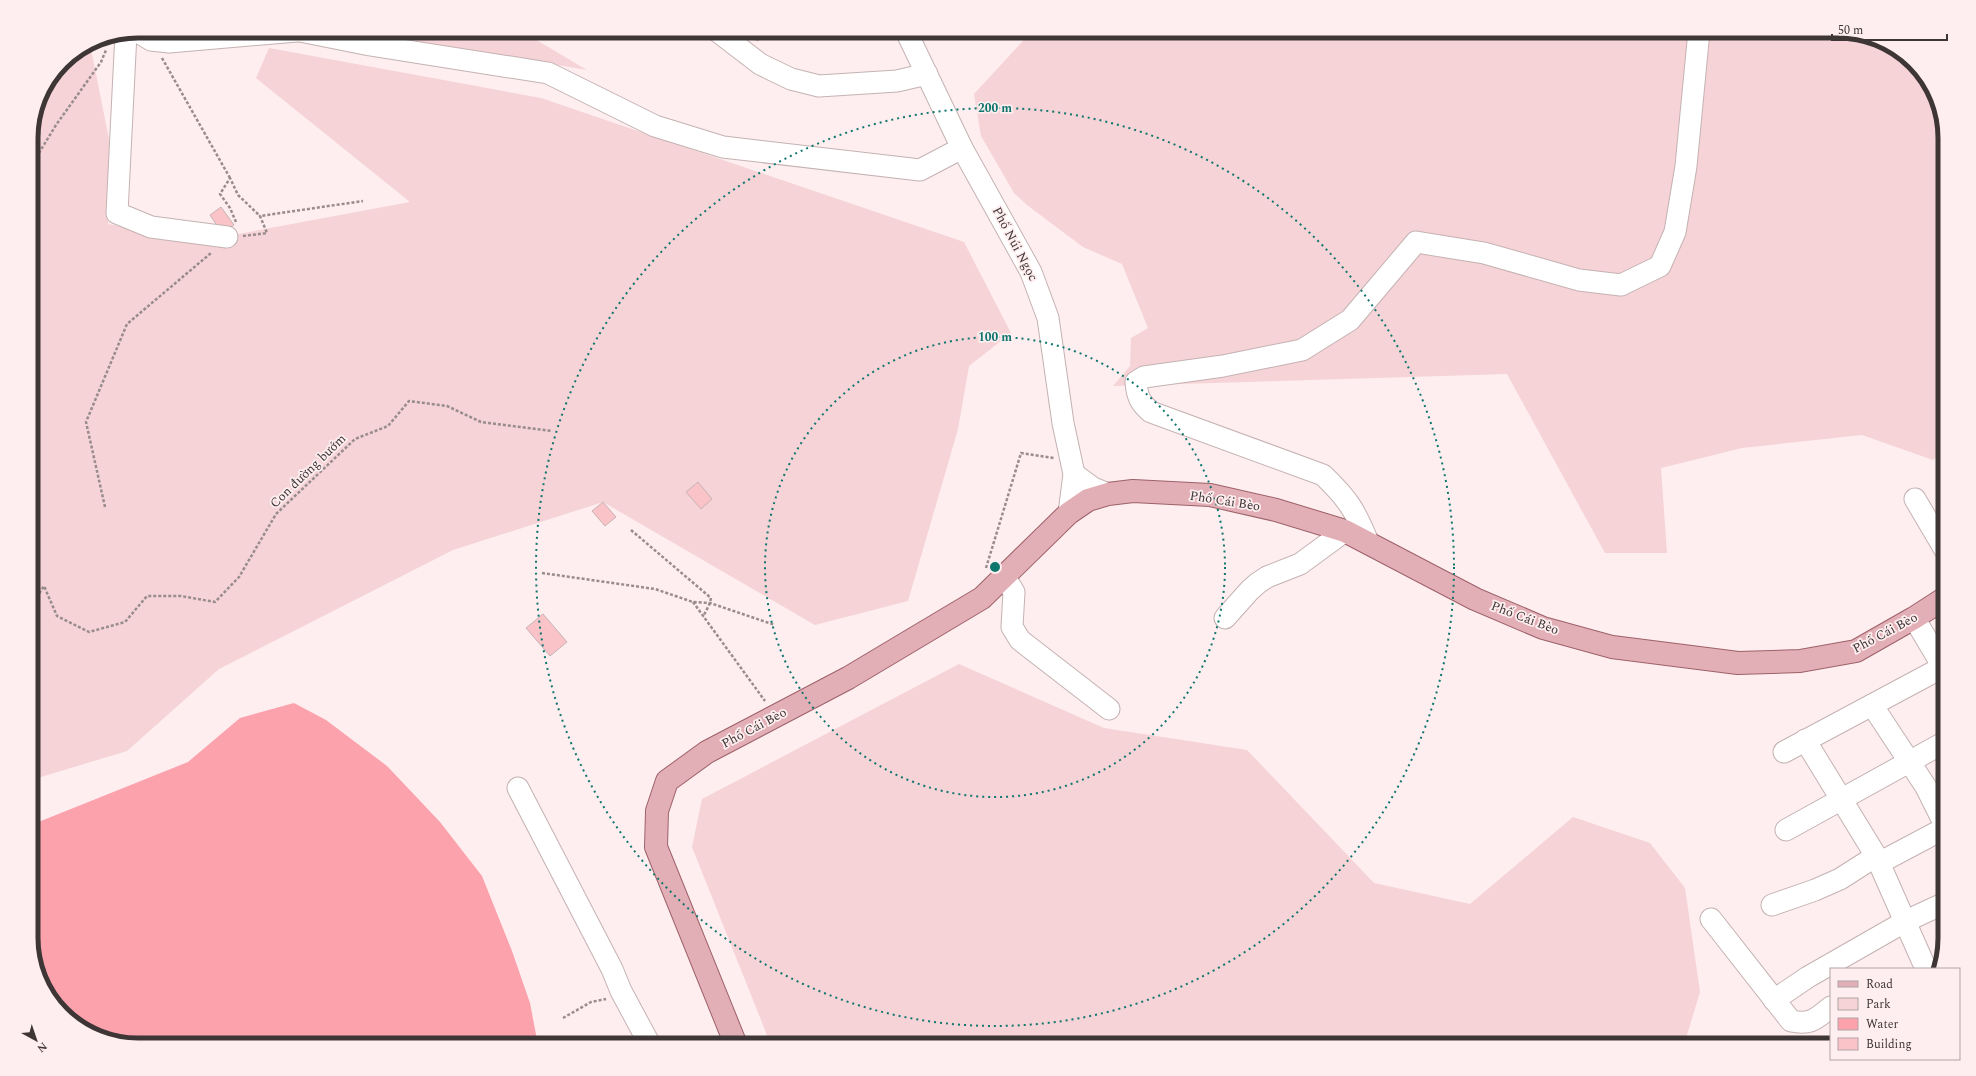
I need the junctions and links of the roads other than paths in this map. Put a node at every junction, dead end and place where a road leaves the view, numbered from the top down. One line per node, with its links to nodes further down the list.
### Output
1 (152, 38): 2 (street)
2 (216, 38)
3 (334, 38): 9 (street)
4 (726, 38): 8 (street)
5 (909, 38): 8 (street, Phố Núi Ngọc)
6 (1699, 38): 17 (street)
7 (117, 40): 10 (street)
8 (927, 74): 9 (street, Phố Núi Ngọc)
9 (962, 148): 11 (street, Phố Núi Ngọc)
10 (227, 237)
11 (1073, 467): 12 (street); 14 (street)
12 (1108, 494): 14 (main road, Phố Cái Bèo); 15 (main road, Phố Cái Bèo)
13 (1915, 499): 16 (street)
14 (1069, 513): 18 (main road, Phố Cái Bèo)
15 (1345, 531): 17 (main road, Phố Cái Bèo); 20 (street)
16 (1938, 538)
17 (1368, 542): 21 (main road, Phố Cái Bèo)
18 (994, 573): 25 (street); 44 (main road, Phố Cái Bèo)
19 (1938, 603): 21 (main road, Phố Cái Bèo)
20 (1225, 618)
21 (1914, 618): 22 (street)
22 (1938, 658)
23 (1938, 671): 24 (street)
24 (1872, 705): 26 (street); 29 (street)
25 (1109, 709)
26 (1805, 740): 28 (street); 31 (street)
27 (1938, 746): 29 (street)
28 (1784, 752)
29 (1909, 762): 31 (street); 32 (street)
30 (518, 788): 43 (street)
31 (1841, 799): 34 (street); 35 (street)
32 (1938, 812)
33 (1938, 829): 35 (street)
34 (1786, 830)
35 (1877, 859): 36 (street); 39 (street)
36 (1772, 905)
37 (1938, 907): 39 (street)
38 (1711, 919): 41 (street)
39 (1906, 921): 40 (street); 41 (street)
40 (1926, 968)
41 (1774, 1000): 42 (street)
42 (1830, 1008)
43 (646, 1038)
44 (733, 1038)

